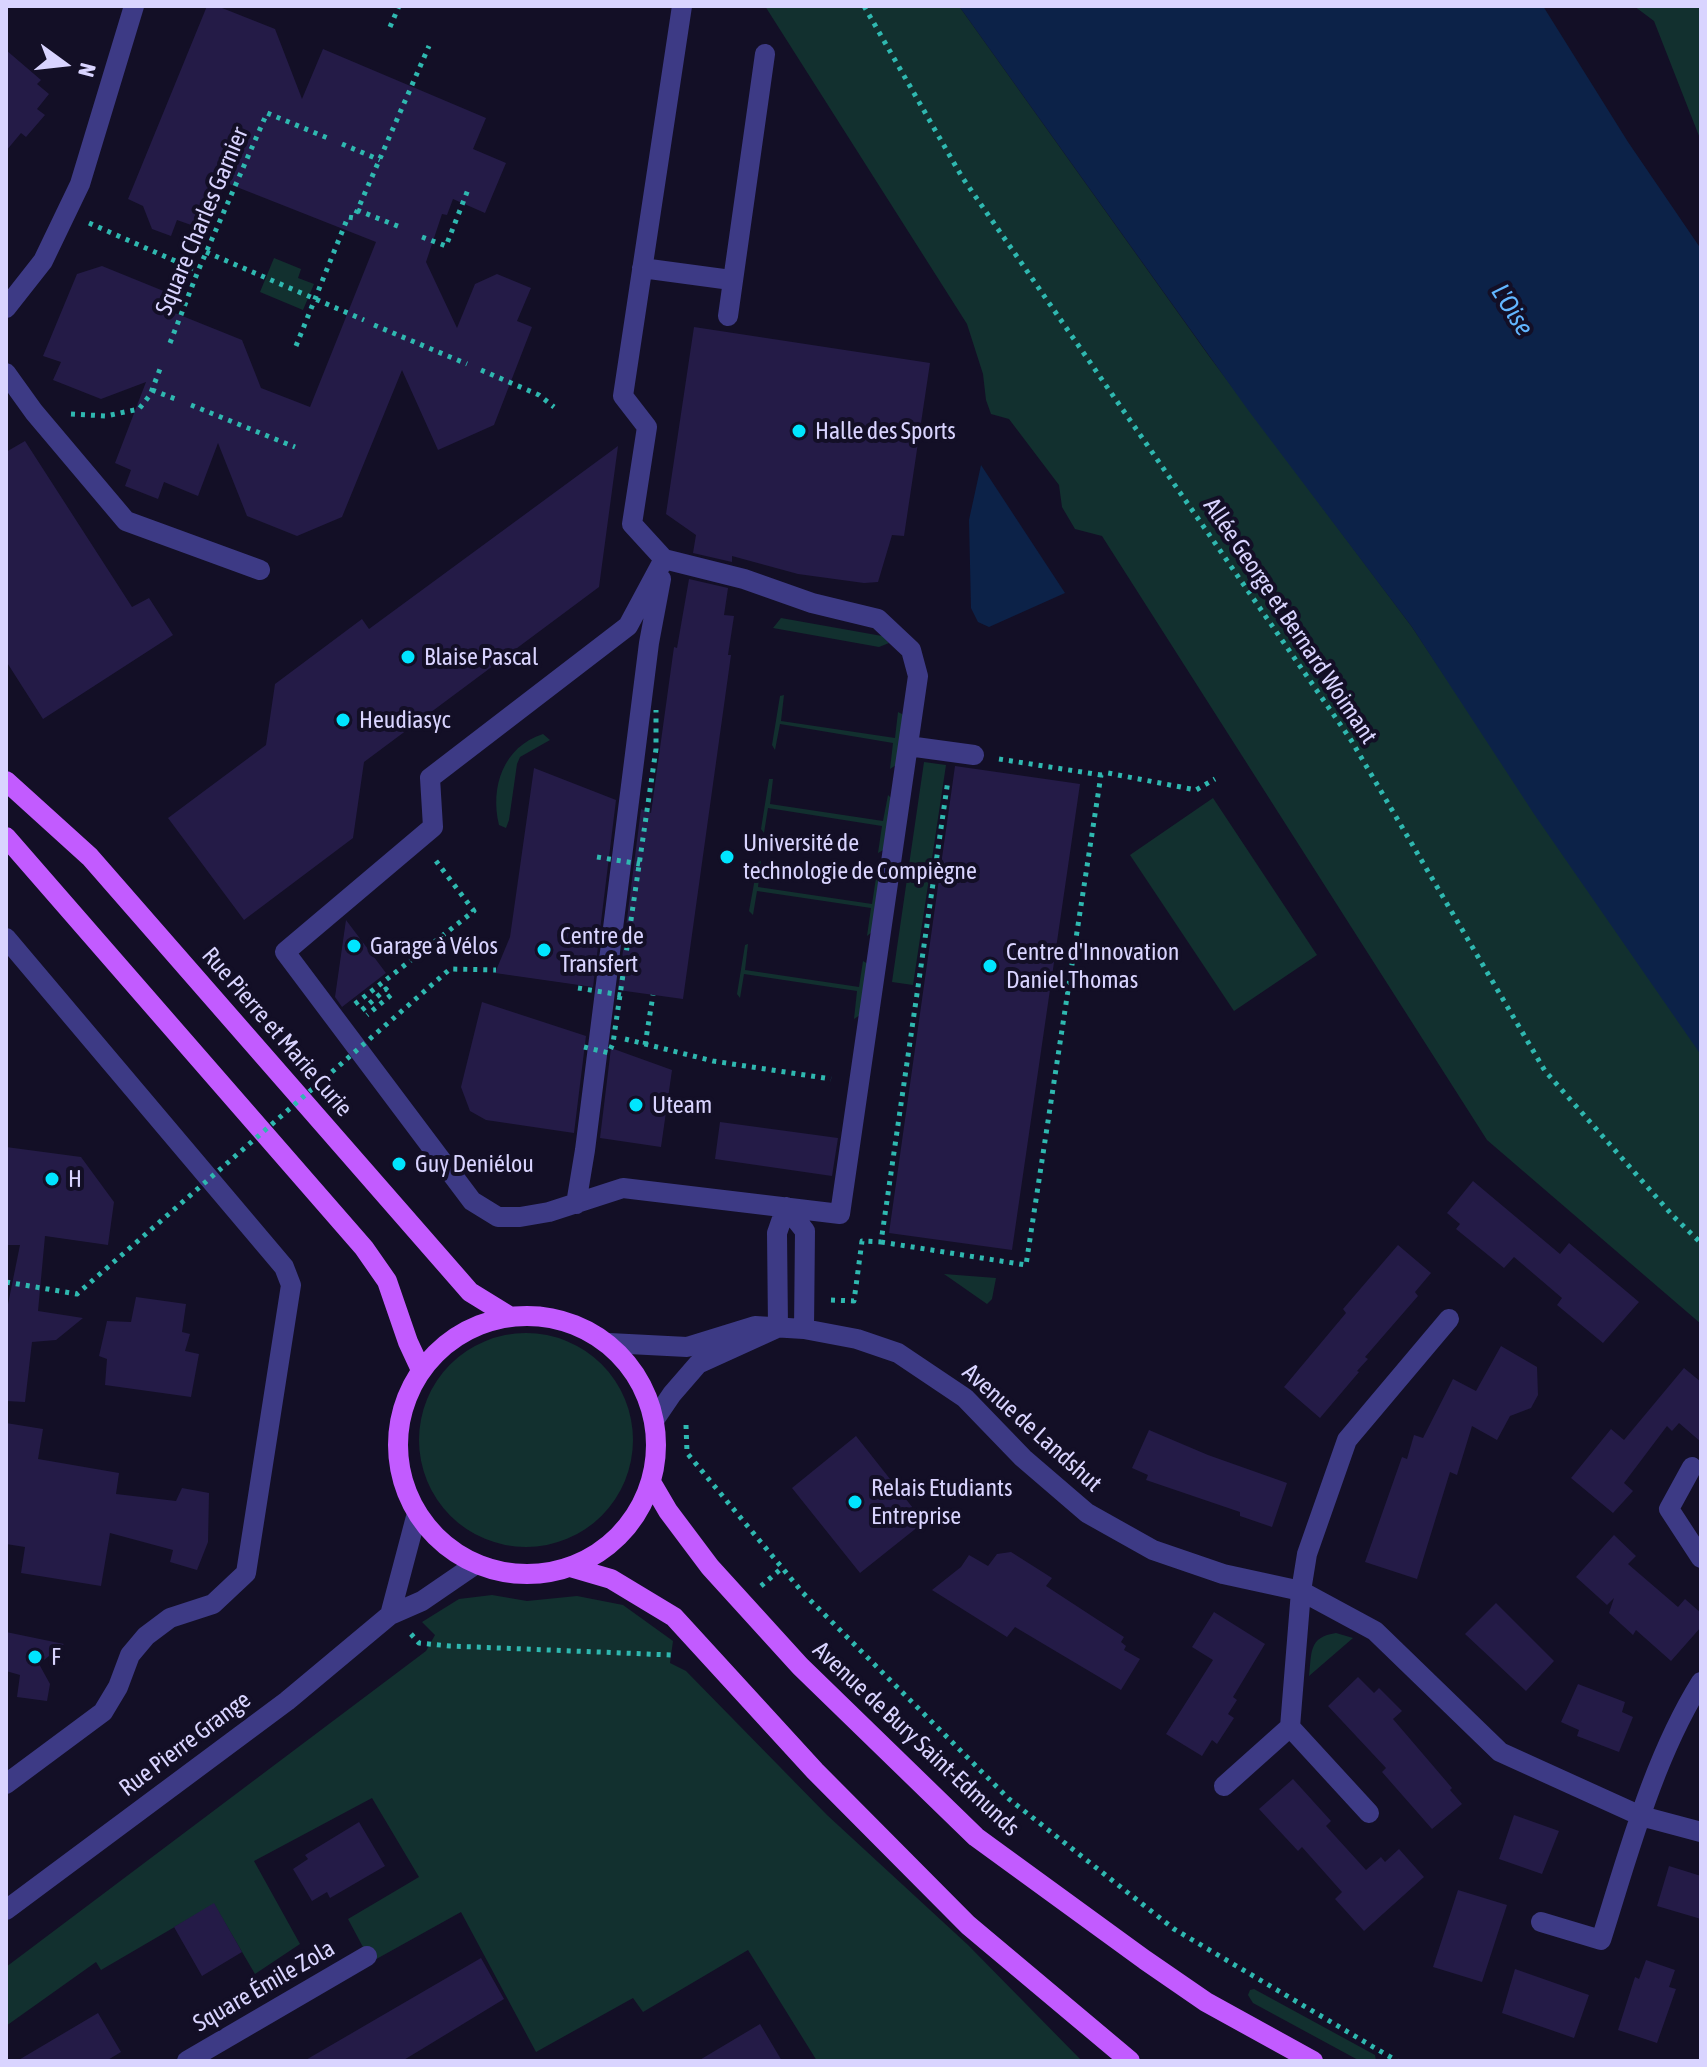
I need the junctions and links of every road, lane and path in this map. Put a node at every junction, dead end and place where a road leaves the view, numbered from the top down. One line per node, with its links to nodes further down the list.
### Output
1 (134, 6): 13 (street)
2 (399, 6): 5 (path)
3 (682, 6): 17 (street)
4 (864, 6): 64 (path, Allée George et Bernard Woimant)
5 (390, 27)
6 (429, 46): 10 (path)
7 (765, 54): 19 (street)
8 (330, 139): 16 (path, Square Charles Garnier)
9 (342, 144): 10 (path)
10 (380, 160): 12 (path)
11 (469, 187): 15 (path)
12 (357, 210): 14 (path); 20 (path)
13 (66, 213): 18 (path); 21 (street)
14 (400, 227)
15 (422, 237)
16 (206, 252): 18 (path, Square Charles Garnier); 20 (path)
17 (642, 268): 19 (street); 37 (street)
18 (198, 271): 25 (path, Square Charles Garnier)
19 (731, 280): 22 (street)
20 (316, 300): 23 (path); 26 (path)
21 (6, 308)
22 (728, 316)
23 (364, 320)
24 (374, 325): 27 (path)
25 (170, 343)
26 (296, 346)
27 (467, 364)
28 (160, 369): 31 (path)
29 (481, 370): 34 (path)
30 (6, 373): 35 (street)
31 (152, 390): 32 (path); 35 (path)
32 (178, 400)
33 (191, 405): 36 (path)
34 (554, 407)
35 (34, 412): 38 (street)
36 (295, 447)
37 (664, 559): 40 (street); 47 (street); 57 (street)
38 (260, 570)
39 (656, 710): 49 (path, bridge)
40 (908, 746): 41 (street); 60 (street)
41 (952, 752): 42 (street); 63 (path)
42 (974, 755): 43 (path)
43 (1101, 775): 44 (path); 63 (path)
44 (1215, 779)
45 (6, 781): 67 (main road, Rue Pierre et Marie Curie)
46 (6, 837): 72 (main road)
47 (420, 839): 55 (path); 61 (street)
48 (597, 857): 49 (path, bridge)
49 (640, 864): 53 (path, bridge)
50 (6, 938): 86 (street)
51 (496, 970): 65 (path, bridge)
52 (578, 988): 53 (path, bridge)
53 (621, 995): 59 (path, bridge)
54 (653, 995): 58 (path)
55 (347, 1010)
56 (361, 1016): 56 (path)
57 (600, 1033): 58 (path); 61 (street)
58 (645, 1045): 60 (path)
59 (584, 1047)
60 (860, 1083): 62 (street)
61 (576, 1204): 62 (street)
62 (786, 1207): 69 (street); 70 (street)
63 (881, 1242): 66 (path)
64 (1701, 1243)
65 (6, 1282)
66 (827, 1300)
67 (509, 1316): 71 (main road); 72 (main road)
68 (1449, 1319): 81 (street)
69 (778, 1327): 70 (street, Avenue de Landshut); 71 (street, Avenue de Landshut); 74 (street)
70 (804, 1329): 81 (street, Avenue de Landshut)
71 (609, 1343): 74 (main road)
72 (421, 1370): 77 (main road)
73 (689, 1417): 97 (path)
74 (655, 1419): 76 (main road)
75 (1692, 1467): 78 (street)
76 (651, 1482): 80 (main road); 96 (main road, Avenue de Bury Saint-Edmunds)
77 (417, 1513): 79 (main road); 82 (street)
78 (1701, 1558)
79 (476, 1564): 80 (main road); 82 (street, Rue Pierre Grange)
80 (570, 1567): 95 (main road)
81 (1301, 1591): 85 (street); 89 (street, Avenue de Landshut)
82 (390, 1615): 83 (path); 91 (street, Rue Pierre Grange)
83 (677, 1655)
84 (1701, 1682): 89 (street)
85 (1290, 1727): 87 (street); 88 (street)
86 (6, 1784)
87 (1224, 1786)
88 (1369, 1813)
89 (1641, 1816): 90 (street, Avenue de Landshut); 92 (street)
90 (1701, 1832)
91 (6, 1910)
92 (1541, 1922)
93 (367, 1956): 94 (street, Square Émile Zola)
94 (187, 2061)
95 (1130, 2061)
96 (1313, 2061)
97 (1397, 2061)

